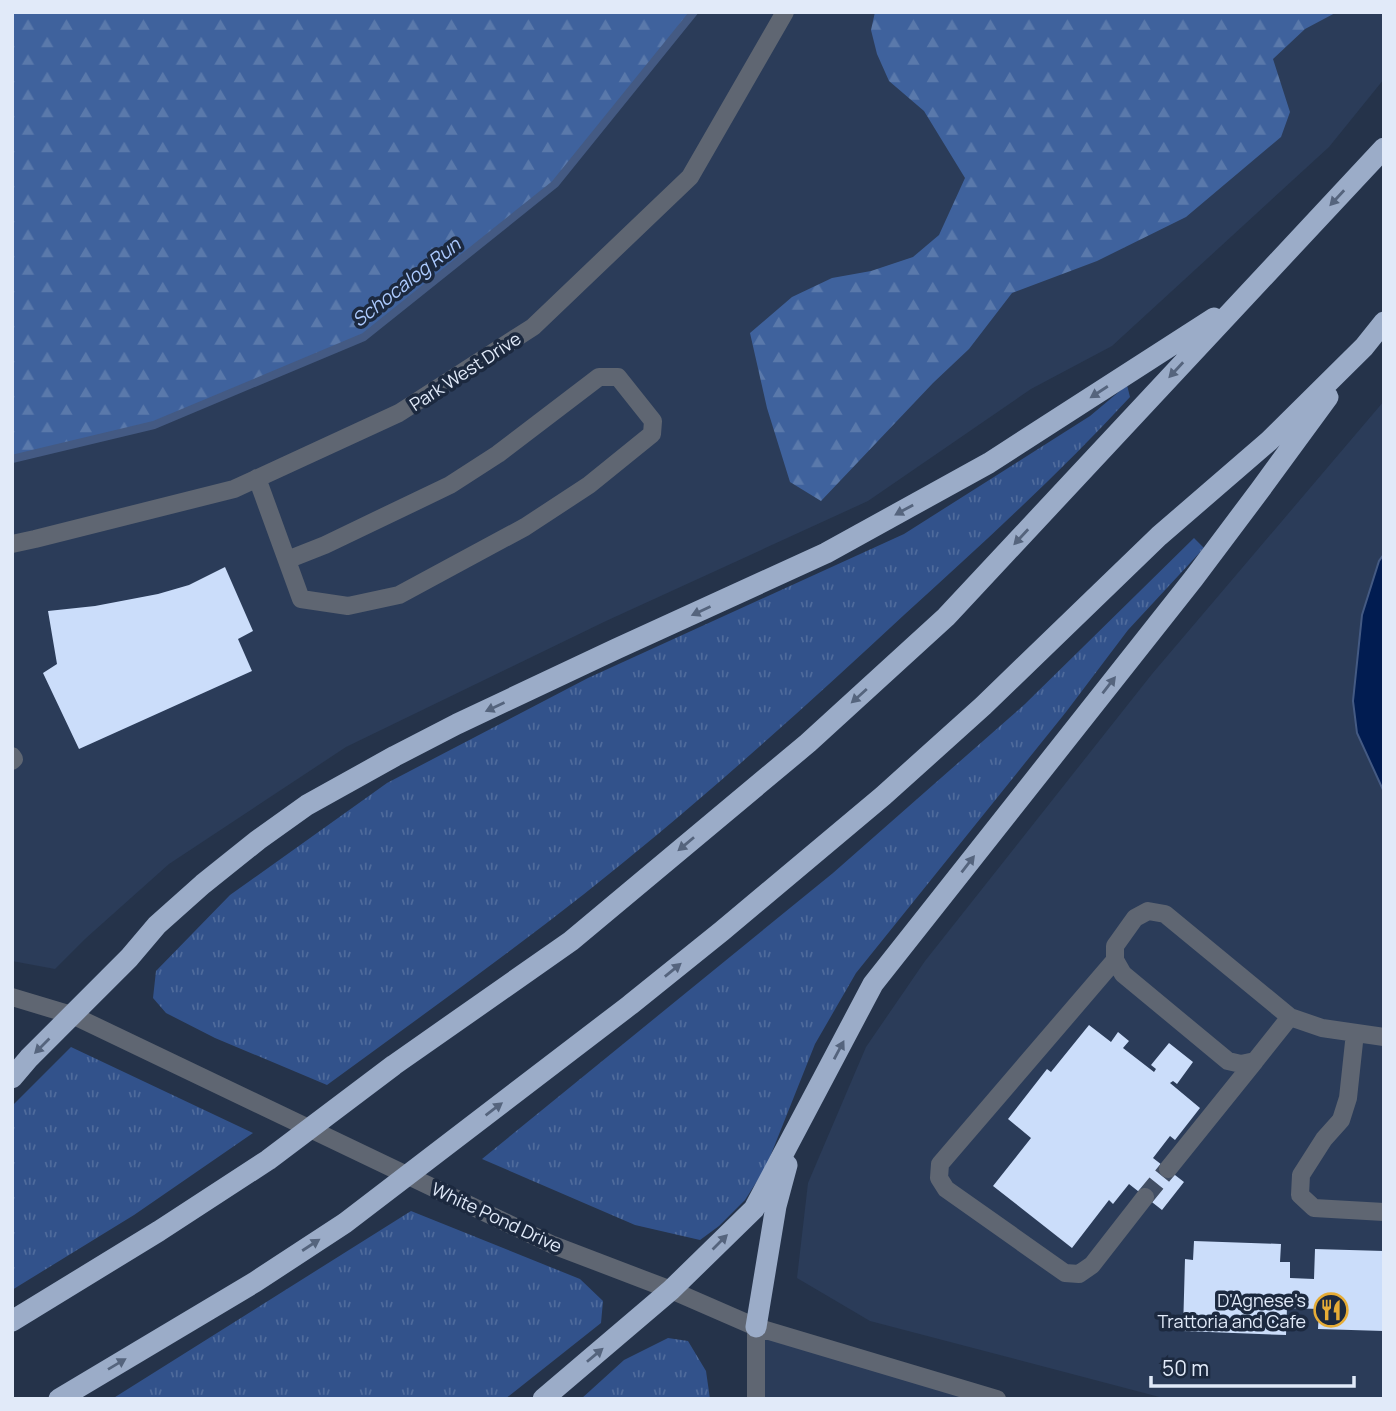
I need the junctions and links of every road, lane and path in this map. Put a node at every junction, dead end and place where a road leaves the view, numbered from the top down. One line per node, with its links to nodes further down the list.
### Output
1 (785, 12): 6 (street, Park West Drive)
2 (1384, 148): 3 (highway, one-way to 3)
3 (1239, 302): 13 (highway, one-way to 13); 24 (highway, one-way to 24)
4 (1384, 322): 5 (highway)
5 (1364, 347): 19 (highway, one-way to 5); 26 (highway, one-way to 5)
6 (257, 478): 7 (street, Park West Drive); 8 (street)
7 (12, 544)
8 (287, 560): 8 (street)
9 (12, 756): 10 (street)
10 (12, 761)
11 (1115, 960): 14 (street); 17 (street); 21 (street)
12 (12, 997): 13 (street, White Pond Drive)
13 (72, 1015): 18 (highway, one-way to 18); 23 (street, White Pond Drive)
14 (1290, 1017): 15 (street); 17 (street)
15 (1354, 1032): 16 (street); 22 (street)
16 (1384, 1037)
17 (1255, 1061): 20 (street)
18 (12, 1078)
19 (797, 1128): 23 (highway, one-way to 19); 25 (highway)
20 (1168, 1169)
21 (1145, 1197)
22 (1384, 1212)
23 (671, 1290): 25 (street, White Pond Drive); 27 (highway, one-way to 23)
24 (12, 1321)
25 (756, 1327): 28 (street); 29 (street, White Pond Drive)
26 (59, 1399)
27 (543, 1399)
28 (756, 1399)
29 (997, 1399)

